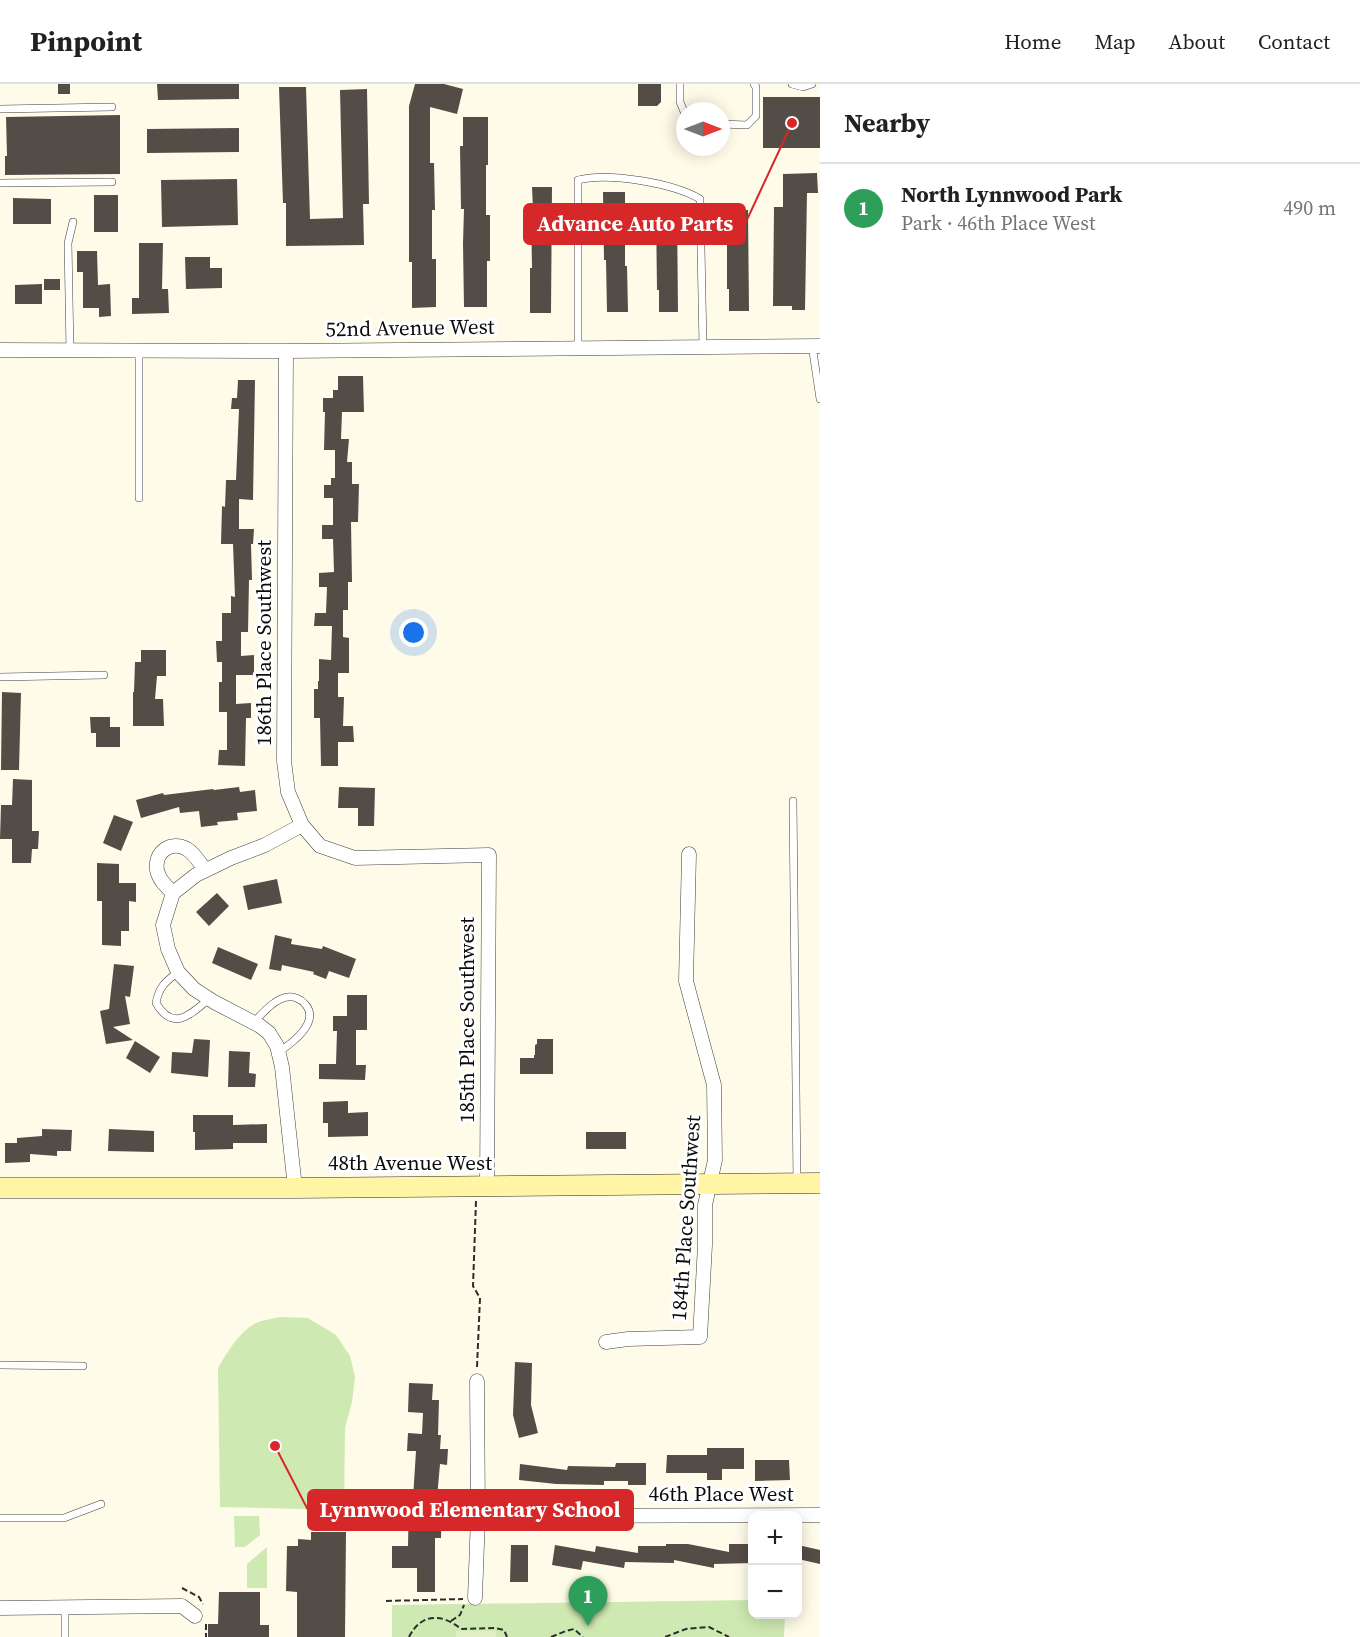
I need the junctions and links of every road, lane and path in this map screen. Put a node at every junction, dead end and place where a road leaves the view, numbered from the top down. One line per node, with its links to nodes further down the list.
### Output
1 (680, 84): 5 (lane)
2 (754, 84): 8 (lane)
3 (792, 84): 4 (lane)
4 (812, 84)
5 (680, 102)
6 (112, 107): 7 (lane)
7 (0, 109)
8 (730, 124)
9 (112, 182): 10 (lane)
10 (0, 183)
11 (72, 222): 16 (lane)
12 (816, 345): 13 (street, 52nd Avenue West); 19 (lane)
13 (703, 346): 14 (street, 52nd Avenue West); 14 (lane)
14 (578, 347): 17 (street, 52nd Avenue West)
15 (0, 350): 16 (street, 52nd Avenue West)
16 (70, 351): 18 (street, 52nd Avenue West)
17 (286, 351): 18 (street, 52nd Avenue West); 24 (street, 186th Place Southwest)
18 (138, 352): 20 (lane)
19 (820, 399)
20 (139, 498)
21 (104, 675): 22 (lane)
22 (0, 677)
23 (794, 801): 35 (lane)
24 (302, 825): 26 (street, 186th Place Southwest); 27 (street)
25 (689, 854): 33 (street, 184th Place Southwest)
26 (489, 855): 36 (street, 185th Place Southwest)
27 (205, 870): 28 (street); 28 (street)
28 (173, 893): 29 (street)
29 (178, 972): 30 (street); 30 (lane)
30 (209, 999): 31 (street)
31 (254, 1023): 32 (street); 32 (lane)
32 (279, 1052): 38 (street)
33 (710, 1183): 35 (street, 48th Avenue West); 36 (street, 48th Avenue West); 39 (street, 184th Place Southwest)
34 (820, 1183): 35 (street, 48th Avenue West)
35 (797, 1184)
36 (481, 1186): 38 (street, 48th Avenue West); 42 (path)
37 (0, 1188): 38 (street, 48th Avenue West)
38 (295, 1188)
39 (606, 1342)
40 (0, 1365): 41 (lane)
41 (83, 1366)
42 (477, 1381): 45 (street)
43 (101, 1504): 46 (lane)
44 (820, 1515): 45 (street, 46th Place West)
45 (478, 1516): 47 (street)
46 (0, 1518)
47 (475, 1598)
48 (386, 1601): 52 (path)
49 (65, 1607): 50 (street); 51 (street); 53 (lane)
50 (0, 1608)
51 (195, 1616)
52 (451, 1621): 54 (path); 55 (path)
53 (65, 1637)
54 (409, 1637)
55 (507, 1637)
56 (551, 1637): 57 (path)
57 (583, 1637)
58 (665, 1637): 59 (path)
59 (729, 1637)

